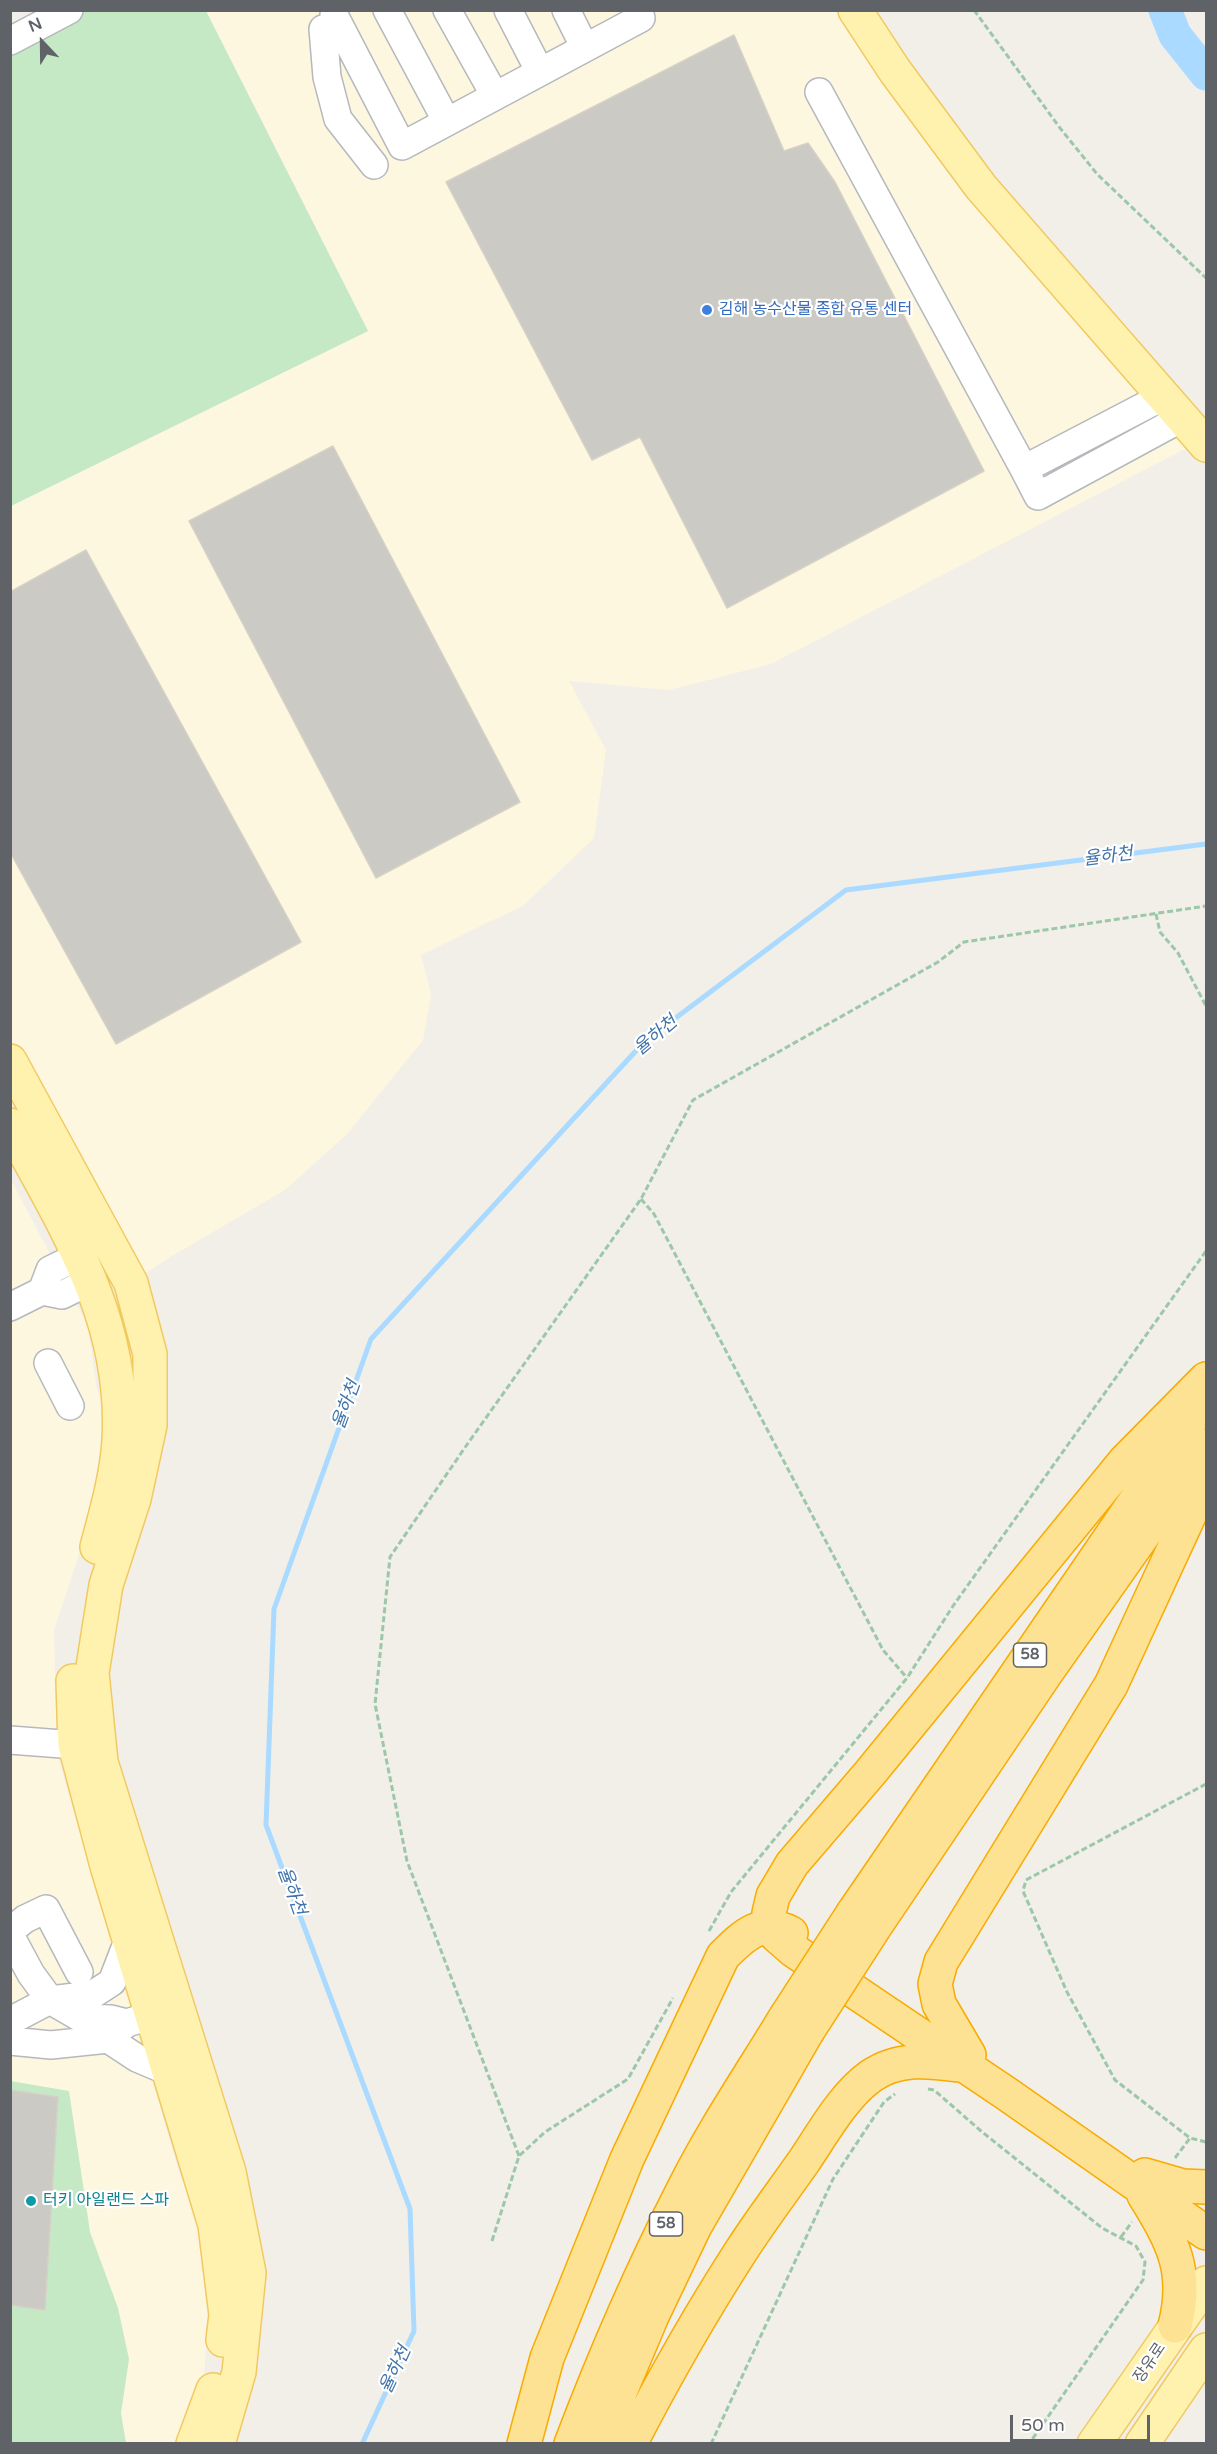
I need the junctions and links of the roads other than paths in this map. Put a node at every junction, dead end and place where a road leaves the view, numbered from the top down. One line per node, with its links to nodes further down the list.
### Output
1 (69, 10): 9 (street)
2 (387, 10): 14 (street)
3 (447, 10): 13 (street)
4 (508, 10): 11 (street)
5 (566, 10): 10 (street)
6 (638, 10): 10 (street)
7 (855, 10): 16 (main road)
8 (327, 16): 14 (street); 15 (street)
9 (10, 41)
10 (585, 48): 11 (street)
11 (540, 72): 13 (street)
12 (819, 92): 16 (street)
13 (495, 96): 14 (street)
14 (447, 122)
15 (374, 165)
16 (1172, 408): 17 (main road)
17 (1206, 445)
18 (10, 1061): 38 (main road)
19 (10, 1125): 20 (main road)
20 (85, 1268): 21 (street); 29 (main road)
21 (10, 1307)
22 (48, 1363): 25 (street)
23 (1206, 1379): 31 (highway)
24 (1206, 1397): 30 (highway, 58)
25 (70, 1406)
26 (1206, 1446): 30 (highway, 58)
27 (1206, 1479): 41 (highway)
28 (10, 1740): 29 (street)
29 (75, 1745): 33 (main road)
30 (863, 1920): 39 (highway, 58, bridge)
31 (770, 1925): 41 (highway); 52 (highway)
32 (10, 1933): 34 (street); 35 (street)
33 (129, 1938): 36 (street); 38 (main road)
34 (79, 1972)
35 (21, 1979): 36 (street)
36 (50, 2000): 37 (street); 38 (street)
37 (10, 2021)
38 (142, 2021): 40 (street); 42 (main road); 42 (street); 51 (main road)
39 (796, 2025): 53 (highway, 58); 54 (highway, 58)
40 (10, 2042)
41 (967, 2060): 43 (highway); 55 (highway)
42 (170, 2072): 50 (main road)
43 (1142, 2180): 44 (highway); 45 (highway); 46 (highway); 48 (highway)
44 (1206, 2187)
45 (1206, 2215)
46 (1206, 2233)
47 (1206, 2283): 48 (main road, 장유로)
48 (1174, 2326): 56 (main road, 장유로)
49 (1206, 2350): 57 (main road)
50 (193, 2444)
51 (218, 2444)
52 (524, 2444)
53 (571, 2444)
54 (598, 2444)
55 (630, 2444)
56 (1094, 2444)
57 (1142, 2444)

